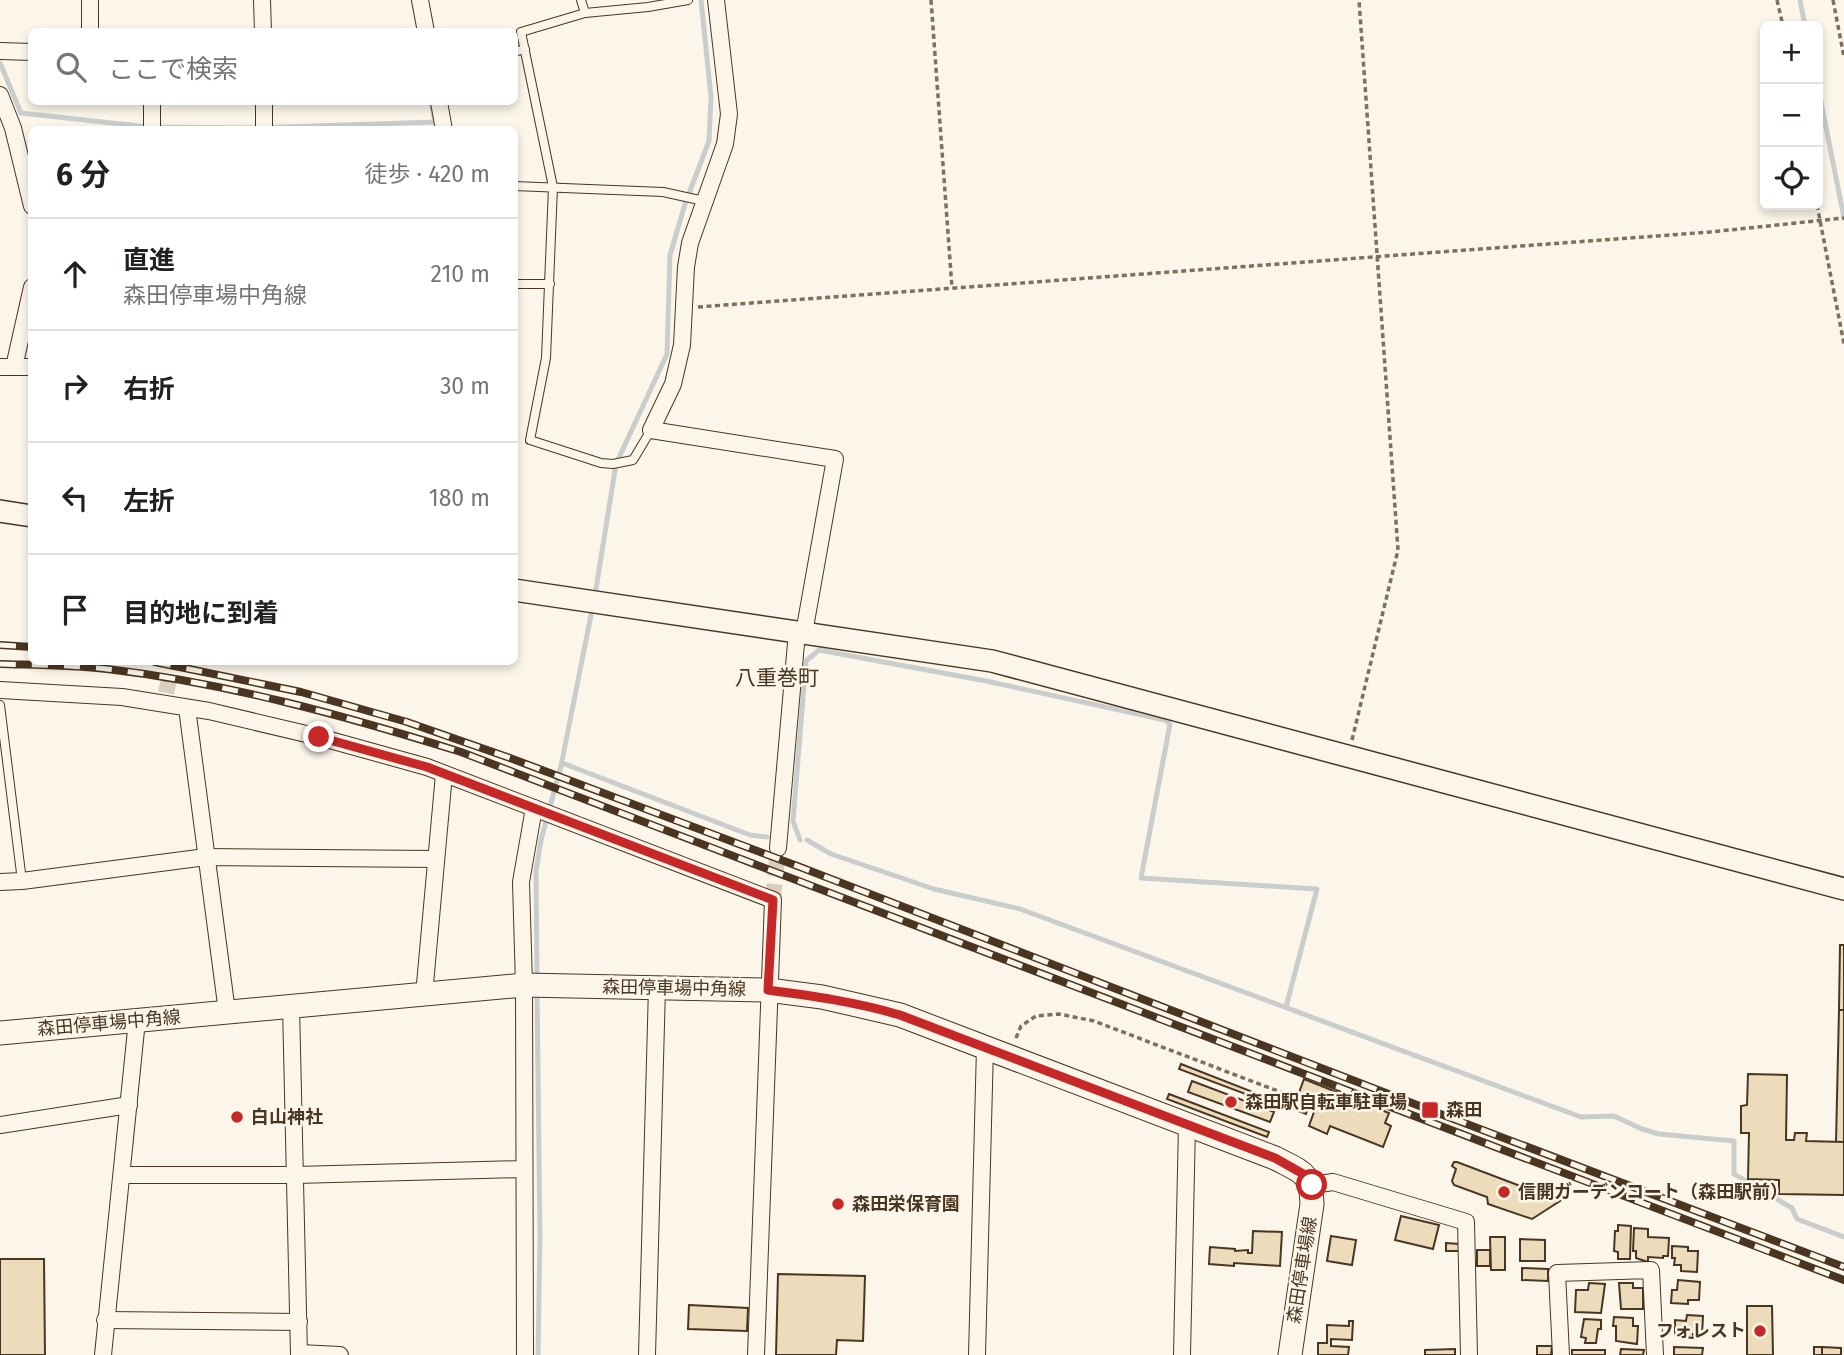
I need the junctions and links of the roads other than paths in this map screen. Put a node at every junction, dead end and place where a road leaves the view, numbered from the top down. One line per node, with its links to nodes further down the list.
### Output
1 (90, 0): 8 (street)
2 (262, 0): 9 (street)
3 (420, 0): 10 (street)
4 (581, 0): 7 (lane)
5 (688, 0): 7 (lane)
6 (716, 0): 25 (street)
7 (585, 13): 11 (lane)
8 (90, 28)
9 (263, 28)
10 (425, 28)
11 (525, 49): 13 (lane); 23 (lane)
12 (0, 51): 14 (street)
13 (518, 51)
14 (28, 52)
15 (0, 95): 24 (street)
16 (152, 105): 19 (street)
17 (264, 105): 20 (street)
18 (440, 105): 21 (street)
19 (152, 126)
20 (264, 126)
21 (443, 126)
22 (518, 186): 23 (lane)
23 (553, 187): 25 (lane); 27 (lane)
24 (28, 190)
25 (700, 200): 31 (street)
26 (518, 284): 27 (lane)
27 (550, 284): 31 (lane)
28 (28, 300): 29 (street)
29 (7, 367): 30 (street)
30 (28, 367)
31 (651, 430): 35 (street)
32 (0, 511): 33 (street)
33 (28, 515)
34 (518, 591): 35 (street)
35 (800, 633): 41 (street); 46 (street)
36 (0, 690): 38 (street)
37 (0, 705): 44 (lane)
38 (187, 708): 39 (street); 42 (street)
39 (444, 774): 40 (street); 43 (street)
40 (534, 808): 47 (street); 49 (street)
41 (778, 848)
42 (206, 857): 43 (street); 44 (street); 52 (street)
43 (436, 859): 50 (street)
44 (22, 881): 45 (street)
45 (0, 882)
46 (1844, 889)
47 (534, 986): 48 (main road, 森田停車場中角線); 50 (main road, 森田停車場中角線); 59 (street)
48 (657, 987): 49 (main road, 森田停車場中角線); 69 (street)
49 (768, 990): 55 (main road, 森田停車場中角線); 70 (street)
50 (424, 995): 51 (main road, 森田停車場中角線)
51 (291, 1006): 52 (main road, 森田停車場中角線); 61 (street)
52 (227, 1012): 53 (main road, 森田停車場中角線)
53 (137, 1020): 54 (main road, 森田停車場中角線); 56 (street)
54 (0, 1033)
55 (985, 1048): 58 (main road, 森田停車場中角線); 71 (street)
56 (129, 1105): 57 (street); 60 (street)
57 (0, 1125)
58 (1187, 1125): 62 (main road, 森田停車場中角線); 72 (street)
59 (524, 1169): 61 (street); 68 (street)
60 (122, 1175): 61 (street); 63 (street)
61 (296, 1175): 64 (street)
62 (1312, 1185): 73 (main road, 森田停車場線); 74 (street)
63 (105, 1320): 64 (street); 66 (street)
64 (299, 1322): 65 (street)
65 (299, 1354): 67 (street)
66 (103, 1355)
67 (340, 1355)
68 (524, 1355)
69 (647, 1355)
70 (755, 1355)
71 (977, 1355)
72 (1182, 1355)
73 (1290, 1355)
74 (1469, 1355)
75 (1561, 1355): 76 (street)
76 (1655, 1355)

